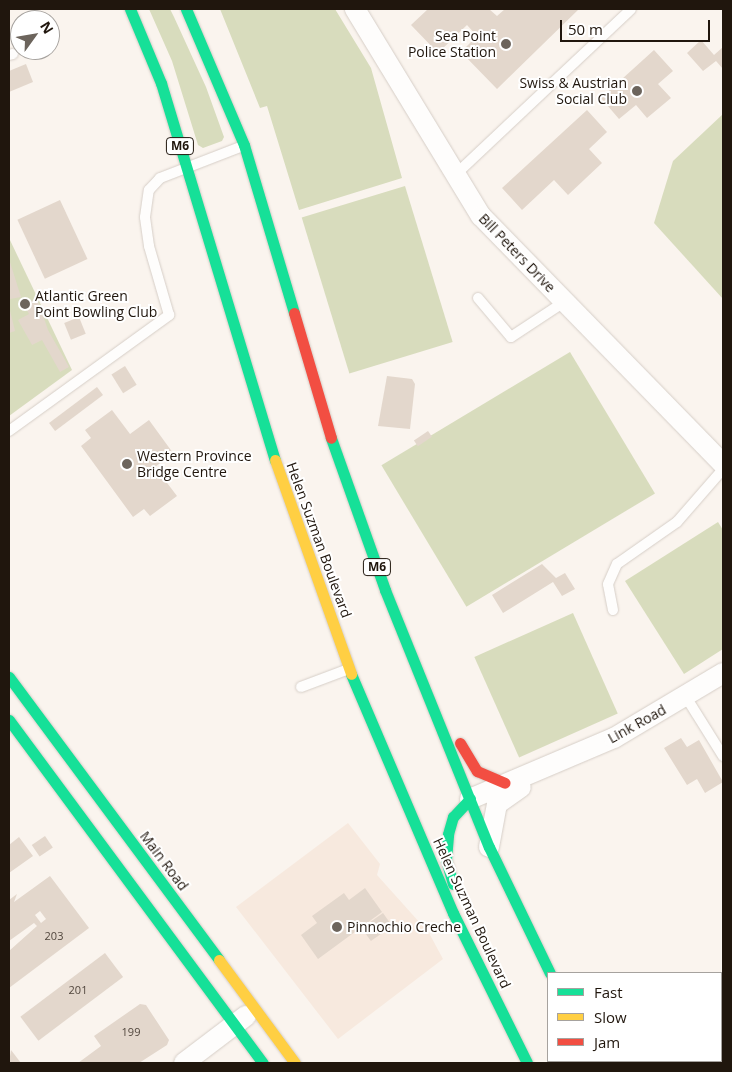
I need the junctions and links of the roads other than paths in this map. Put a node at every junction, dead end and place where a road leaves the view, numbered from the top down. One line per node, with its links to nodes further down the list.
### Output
1 (130, 9): 6 (main road, Helen Suzman Boulevard / M6)
2 (186, 9): 5 (main road, M6)
3 (355, 9): 7 (street, Bill Peters Drive)
4 (631, 9): 7 (lane)
5 (244, 146): 6 (lane); 13 (main road, M6)
6 (187, 167): 10 (lane); 15 (main road, Helen Suzman Boulevard / M6)
7 (454, 176): 9 (street, Bill Peters Drive)
8 (478, 298): 9 (lane)
9 (564, 302): 11 (street, Bill Peters Drive)
10 (9, 431)
11 (723, 464)
12 (723, 469): 14 (lane)
13 (385, 590): 25 (main road); 26 (main road, M6)
14 (613, 610)
15 (349, 669): 18 (lane); 34 (main road, Helen Suzman Boulevard / M6)
16 (723, 673): 19 (street, Link Road)
17 (9, 677): 20 (main road, Main Road)
18 (301, 687)
19 (686, 696): 23 (lane); 24 (street, Link Road)
20 (28, 703): 21 (street); 29 (main road, Main Road)
21 (9, 716)
22 (9, 720): 30 (main road)
23 (723, 756)
24 (547, 769): 25 (street, Link Road); 27 (street, Link Road)
25 (505, 783): 26 (street, Link Road)
26 (470, 799): 27 (main road, M6); 35 (main road)
27 (489, 847): 28 (main road, M6)
28 (550, 972)
29 (255, 1008): 30 (street); 33 (main road, Main Road)
30 (234, 1024): 31 (street); 32 (main road)
31 (184, 1063)
32 (263, 1063)
33 (295, 1063)
34 (527, 1063)
35 (534, 1063)

